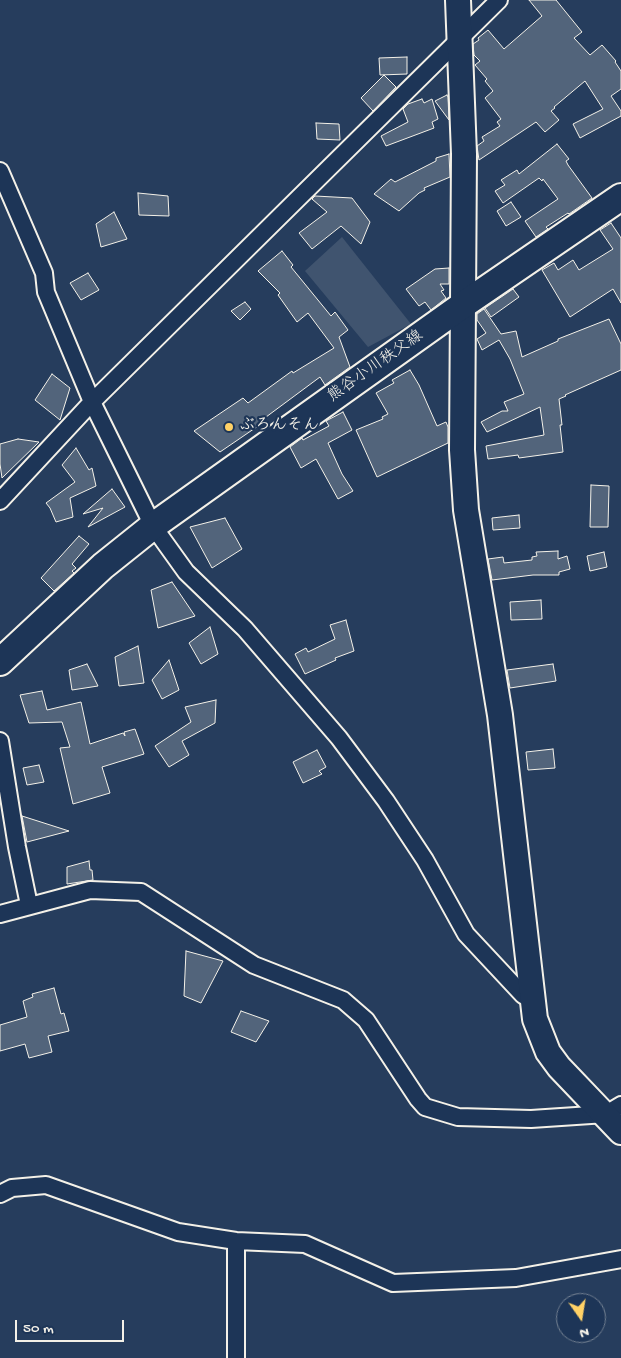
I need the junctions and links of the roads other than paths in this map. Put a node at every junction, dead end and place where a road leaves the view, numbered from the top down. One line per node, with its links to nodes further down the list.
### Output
1 (458, 0): 3 (street)
2 (499, 0): 3 (street)
3 (458, 38): 6 (street); 7 (street)
4 (0, 171): 7 (street)
5 (621, 197): 6 (main road, 熊谷小川秩父線)
6 (463, 305): 9 (main road, 熊谷小川秩父線); 14 (street)
7 (92, 402): 8 (street); 9 (street)
8 (0, 501)
9 (154, 526): 10 (main road, 熊谷小川秩父線); 14 (street)
10 (0, 662)
11 (0, 741): 12 (street)
12 (30, 905): 13 (street); 15 (street)
13 (0, 914)
14 (532, 1000): 15 (street)
15 (613, 1110): 16 (street)
16 (621, 1132)
17 (0, 1194): 18 (street)
18 (236, 1241): 19 (street); 20 (street)
19 (621, 1258)
20 (236, 1358)

